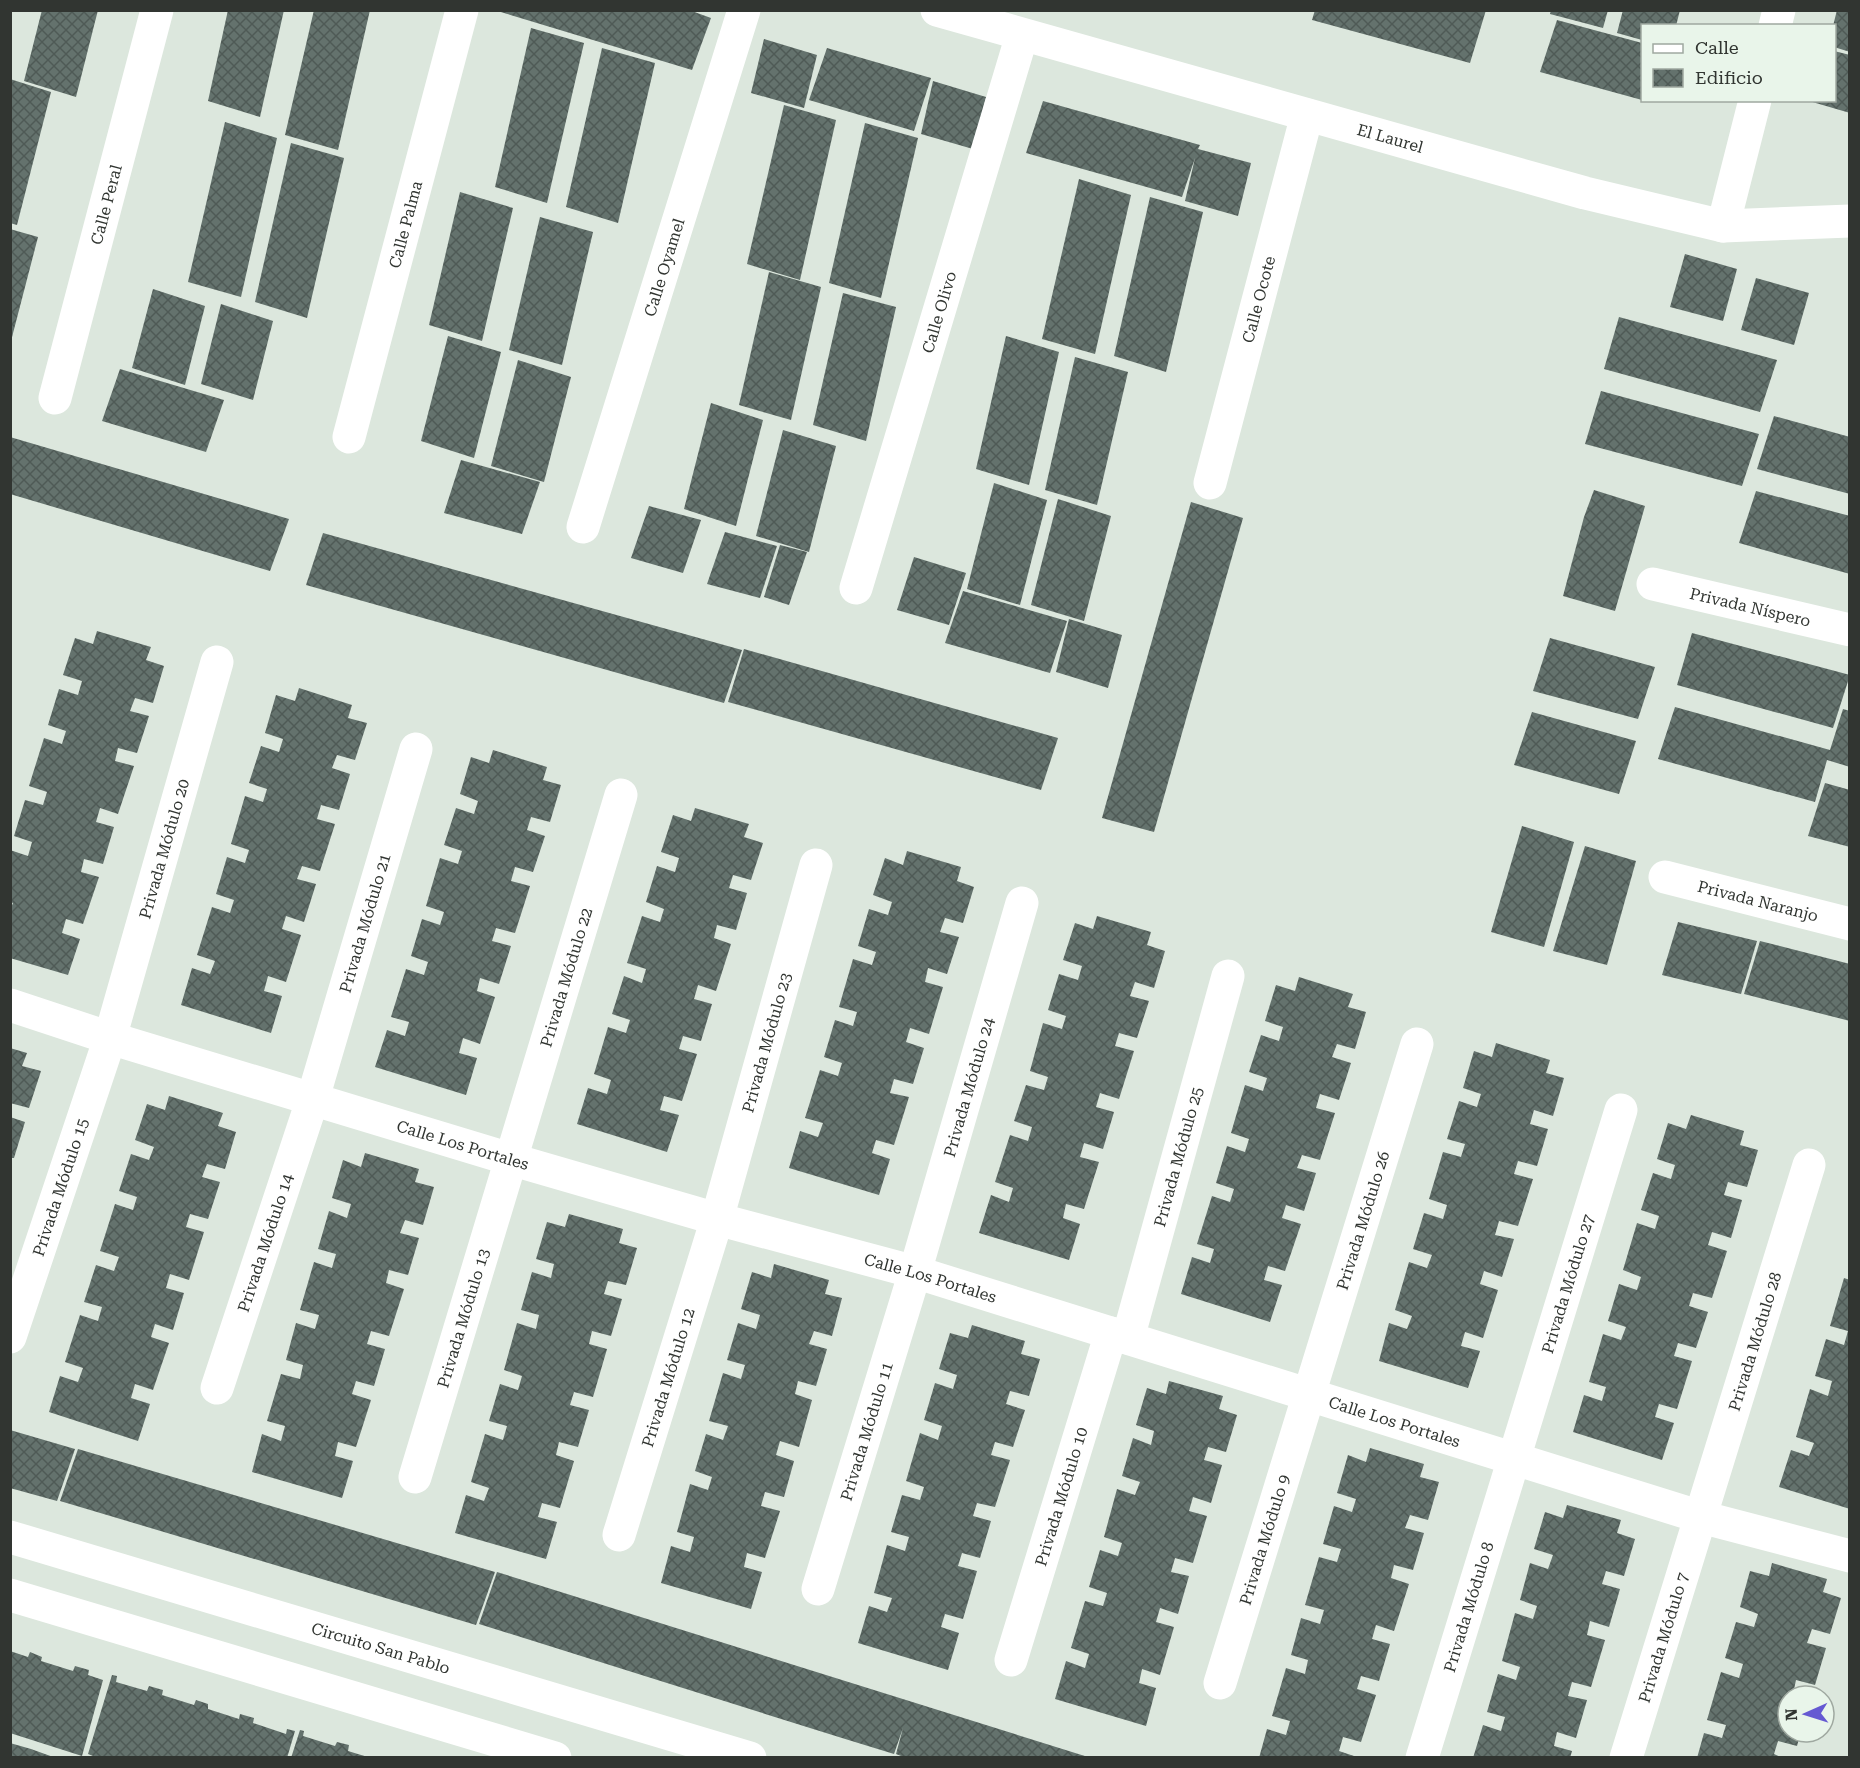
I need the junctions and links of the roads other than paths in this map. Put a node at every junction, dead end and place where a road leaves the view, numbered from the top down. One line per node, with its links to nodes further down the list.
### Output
1 (157, 10): 10 (street, Calle Peral)
2 (462, 10): 11 (street, Calle Palma)
3 (744, 10): 13 (street, Calle Oyamel)
4 (937, 10): 5 (street, El Laurel)
5 (1022, 35): 7 (street, El Laurel); 15 (street, Calle Olivo)
6 (1754, 102): 9 (street)
7 (1307, 115): 9 (street, El Laurel); 12 (street, Calle Ocote)
8 (1850, 221): 9 (street, El Laurel)
9 (1723, 226)
10 (55, 398)
11 (350, 437)
12 (1210, 483)
13 (583, 526)
14 (1653, 584): 16 (street, Privada Níspero)
15 (856, 588)
16 (1850, 630)
17 (217, 662): 26 (street, Privada Módulo 20)
18 (416, 749): 28 (street, Privada Módulo 21)
19 (621, 795): 30 (street, Privada Módulo 22)
20 (816, 865): 32 (street, Privada Módulo 23)
21 (1665, 877): 23 (street, Privada Naranjo)
22 (1022, 903): 33 (street, Privada Módulo 24)
23 (1850, 924)
24 (1228, 976): 34 (street, Privada Módulo 25)
25 (10, 1005): 26 (street, Calle Los Portales)
26 (110, 1038): 28 (street, Calle Los Portales); 35 (street, Privada Módulo 15)
27 (1417, 1044): 37 (street, Privada Módulo 26)
28 (313, 1098): 30 (street, Calle Los Portales); 36 (street, Privada Módulo 14)
29 (1621, 1110): 38 (street, Privada Módulo 27)
30 (510, 1159): 32 (street, Calle Los Portales); 39 (street, Privada Módulo 13)
31 (1809, 1165): 40 (street, Privada Módulo 28)
32 (717, 1219): 33 (street, Calle Los Portales); 41 (street, Privada Módulo 12)
33 (915, 1272): 34 (street, Calle Los Portales); 44 (street, Privada Módulo 11)
34 (1120, 1335): 37 (street, Calle Los Portales); 46 (street, Privada Módulo 10)
35 (10, 1337)
36 (216, 1388)
37 (1309, 1395): 38 (street, Calle Los Portales); 47 (street, Privada Módulo 9)
38 (1514, 1458): 40 (street, Calle Los Portales); 50 (street, Privada Módulo 8)
39 (415, 1477)
40 (1701, 1517): 43 (street, Calle Los Portales); 51 (street, Privada Módulo 7)
41 (619, 1535)
42 (10, 1537): 49 (street, Circuito San Pablo)
43 (1850, 1556)
44 (818, 1590)
45 (10, 1595): 48 (street)
46 (1011, 1660)
47 (1220, 1683)
48 (555, 1758)
49 (750, 1758)
50 (1422, 1758)
51 (1626, 1758)

